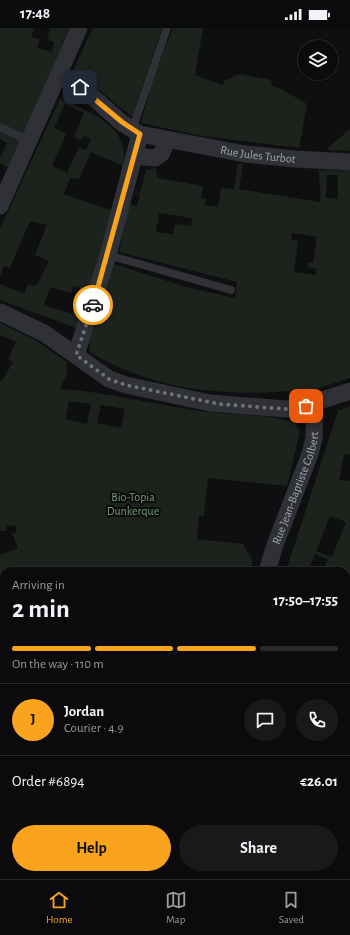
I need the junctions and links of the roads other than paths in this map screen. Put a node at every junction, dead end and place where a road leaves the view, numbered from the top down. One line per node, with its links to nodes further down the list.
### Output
1 (79, 28): 3 (street)
2 (167, 28): 5 (lane)
3 (59, 76): 5 (street, Rue Jules Turbot); 7 (street)
4 (0, 127): 7 (lane)
5 (136, 132): 6 (street, Rue Jules Turbot); 8 (street)
6 (167, 140): 8 (street); 9 (street, Rue Jules Turbot)
7 (30, 141): 10 (street)
8 (134, 156): 11 (street)
9 (350, 162)
10 (0, 206)
11 (108, 255): 12 (lane); 14 (street)
12 (231, 290)
13 (0, 312): 14 (street)
14 (76, 355): 16 (street)
15 (350, 391): 16 (street)
16 (316, 403): 17 (street, Rue Jean-Baptiste Colbert)
17 (268, 567)

